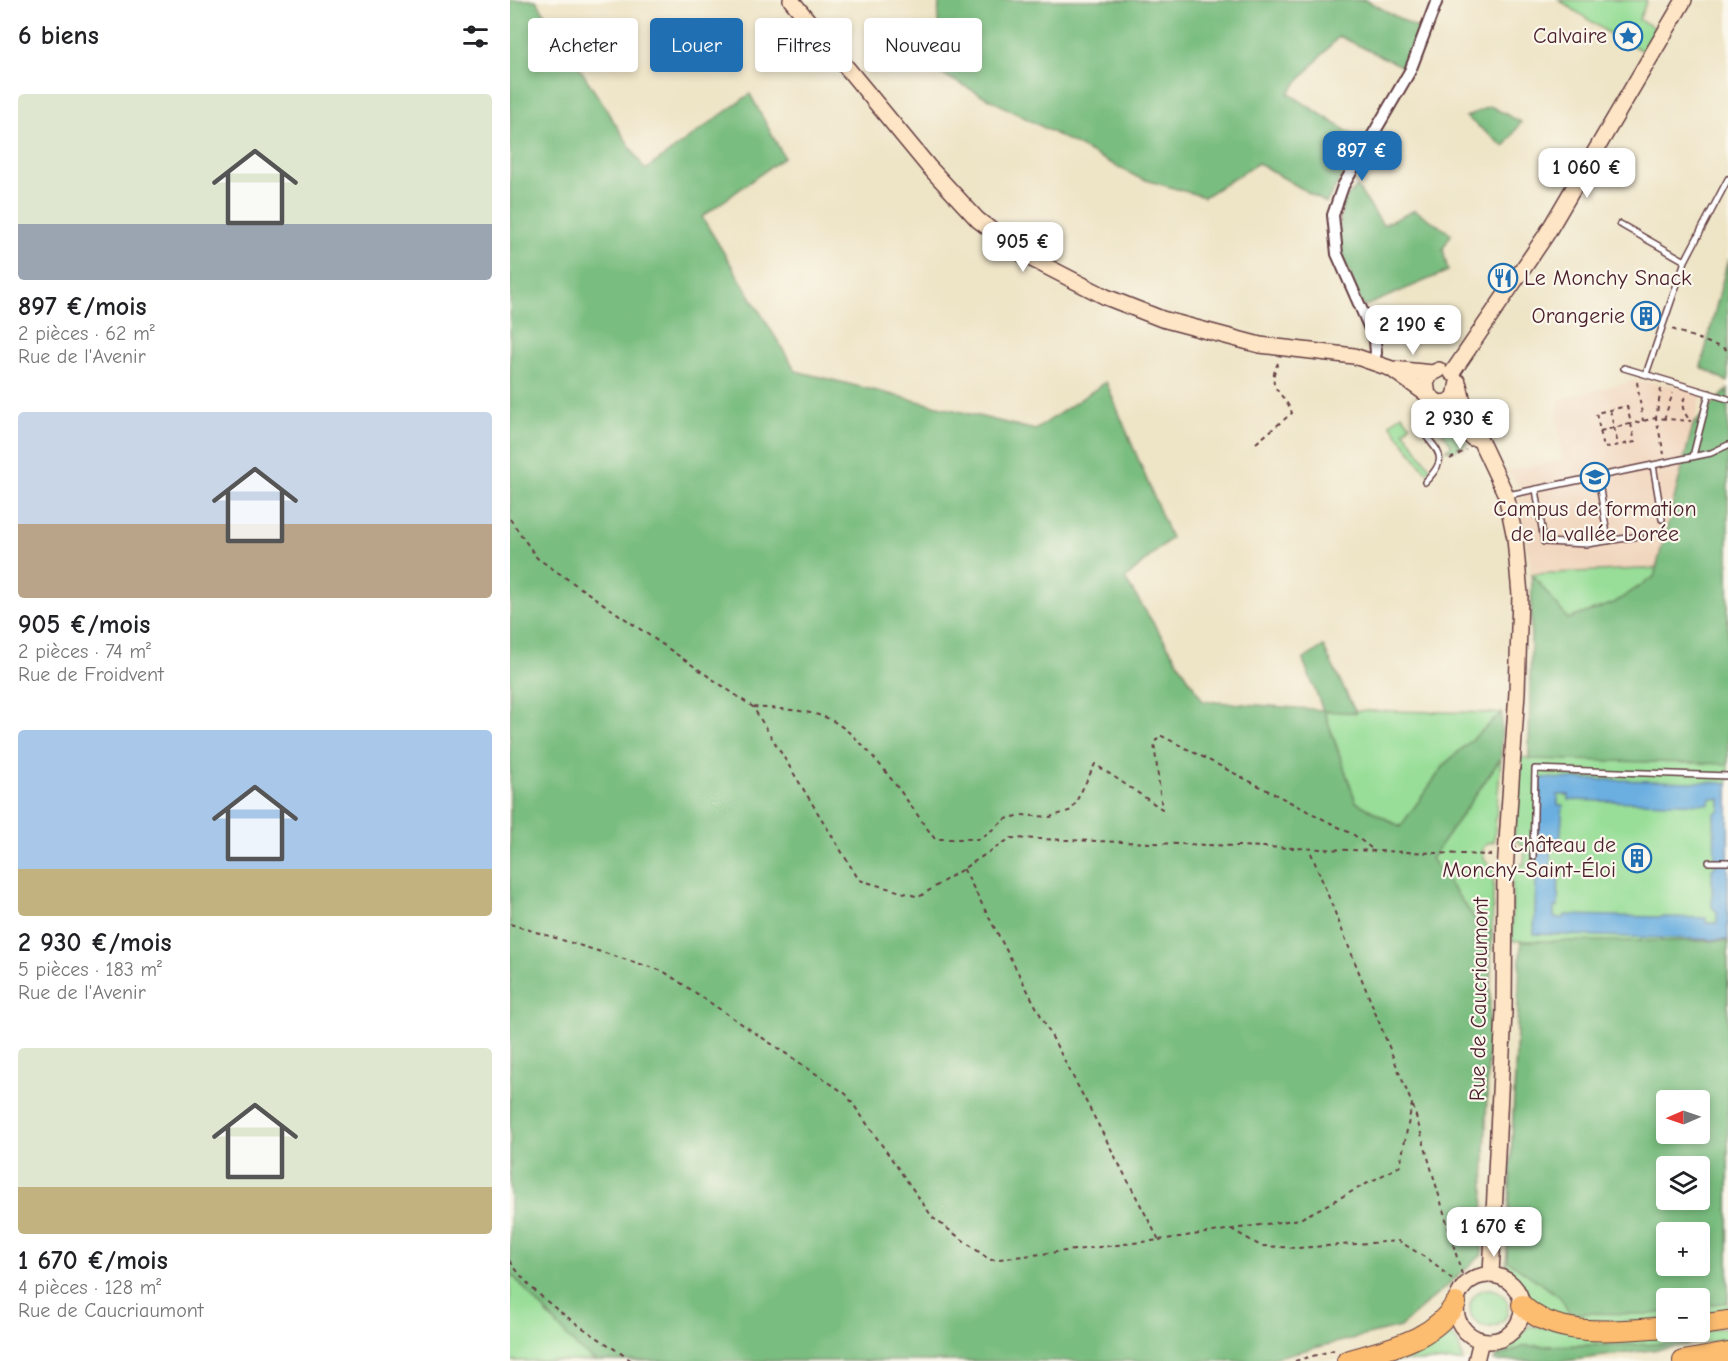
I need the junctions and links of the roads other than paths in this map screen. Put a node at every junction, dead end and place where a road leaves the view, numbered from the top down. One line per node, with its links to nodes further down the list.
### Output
1 (791, 0): 7 (street)
2 (1437, 0): 7 (street)
3 (1684, 0): 12 (street)
4 (1728, 179): 6 (lane)
5 (1620, 224): 6 (lane)
6 (1685, 261): 11 (lane)
7 (1373, 361): 9 (street)
8 (1624, 368): 11 (lane)
9 (1392, 369): 10 (street); 15 (street)
10 (1433, 373): 12 (street); 15 (street)
11 (1646, 374): 13 (lane)
12 (1455, 379): 15 (street); 19 (street)
13 (1709, 393): 14 (lane); 17 (lane)
14 (1728, 399)
15 (1434, 400): 19 (street); 21 (lane)
16 (1728, 445): 17 (lane)
17 (1693, 456): 18 (lane)
18 (1653, 465): 20 (lane); 24 (lane)
19 (1498, 475): 23 (street, Rue de Caucriaumont)
20 (1598, 476): 22 (lane); 26 (lane)
21 (1425, 482)
22 (1536, 489): 23 (lane); 26 (lane)
23 (1506, 495): 31 (street, Rue de Caucriaumont)
24 (1662, 519)
25 (1640, 536): 26 (lane)
26 (1608, 541)
27 (1728, 776): 28 (lane)
28 (1533, 857)
29 (1709, 862): 30 (lane)
30 (1728, 862)
31 (1491, 1274): 32 (street); 33 (street)
32 (1461, 1292): 37 (street); 39 (highway)
33 (1522, 1305): 36 (highway); 37 (street)
34 (1728, 1321): 35 (highway)
35 (1710, 1323)
36 (1656, 1328)
37 (1481, 1340): 40 (street)
38 (1728, 1353): 41 (highway)
39 (1347, 1361)
40 (1476, 1361)
41 (1683, 1361)

